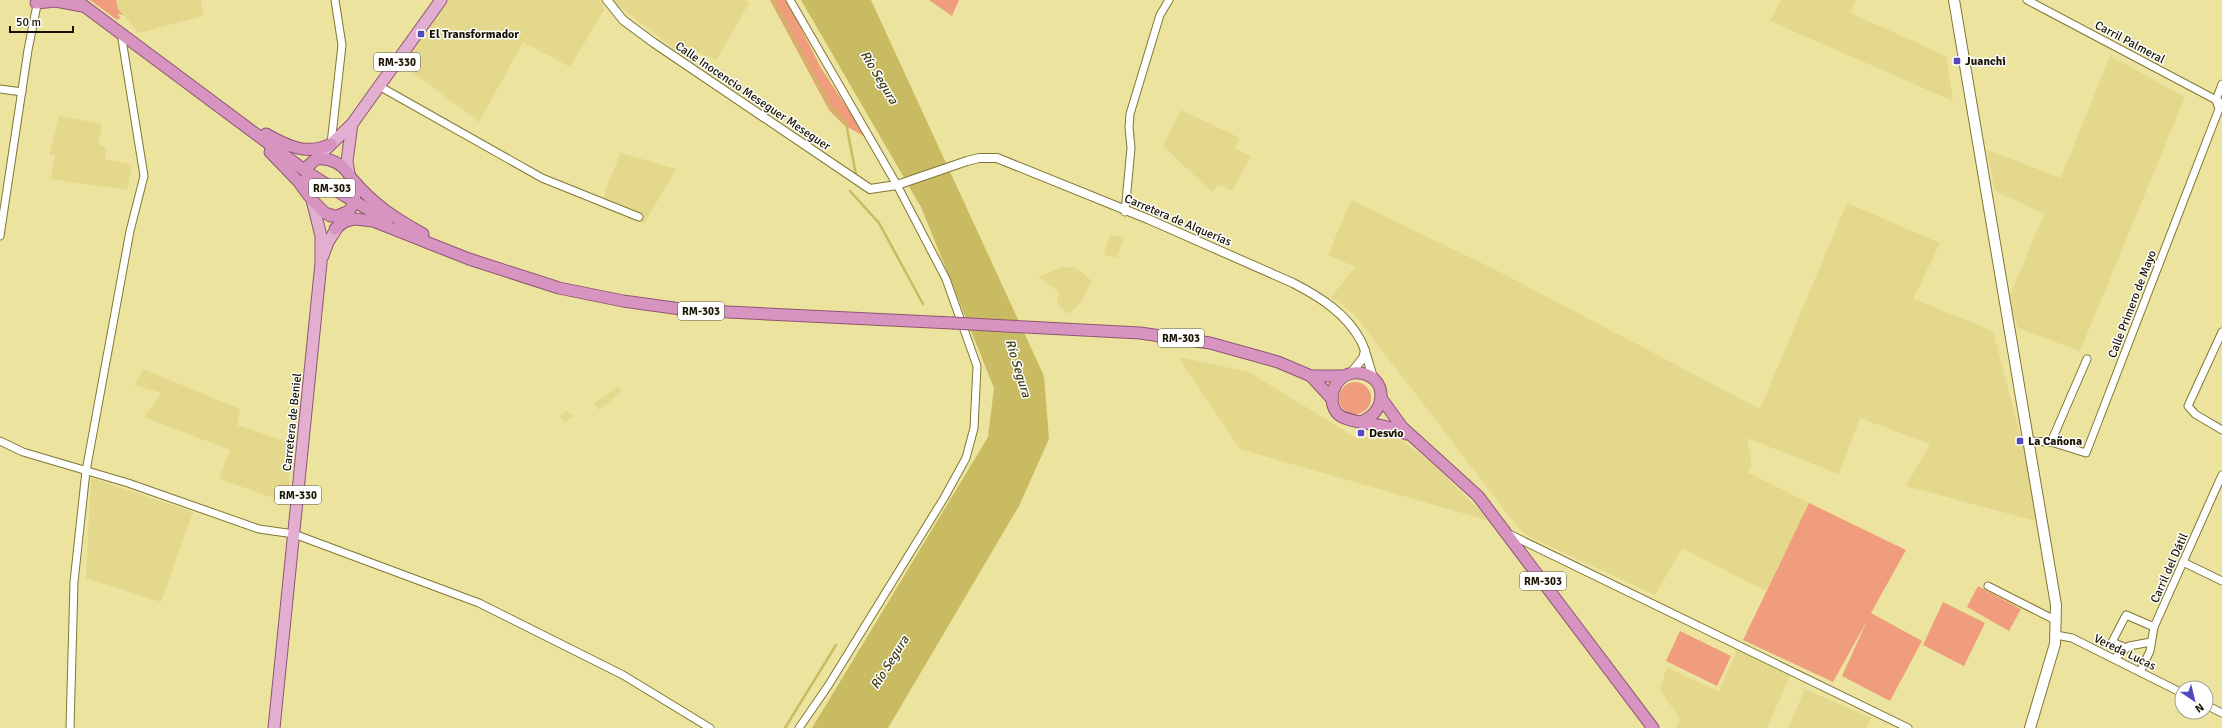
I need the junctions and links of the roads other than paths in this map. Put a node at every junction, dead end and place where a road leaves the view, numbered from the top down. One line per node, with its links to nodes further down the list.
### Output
1 (335, 0): 18 (street)
2 (441, 0): 12 (main road, RM-330)
3 (607, 0): 23 (street, Calle Inocencio Meseguer Meseguer)
4 (790, 0): 23 (street)
5 (1169, 0): 26 (street)
6 (1954, 0): 43 (main road)
7 (2027, 0): 16 (street, Carril Palmeral)
8 (35, 1): 9 (highway); 14 (street)
9 (81, 2): 10 (highway, RM-303)
10 (121, 33): 15 (highway, RM-303); 46 (street)
11 (2222, 84): 16 (street)
12 (379, 86): 17 (main road, RM-330); 27 (street)
13 (0, 89): 14 (street)
14 (22, 92): 29 (street)
15 (216, 104): 19 (highway); 21 (highway, RM-303); 24 (highway)
16 (2219, 104): 44 (street, Calle Primero de Mayo)
17 (352, 124): 18 (main road); 22 (main road)
18 (331, 144): 19 (highway)
19 (315, 154): 21 (highway); 22 (highway)
20 (957, 164): 23 (street, Calle Inocencio Meseguer Meseguer); 26 (street, Carretera de Alquerías)
21 (307, 172): 24 (highway); 25 (highway, RM-303)
22 (349, 174): 25 (highway); 30 (highway)
23 (897, 185): 65 (street)
24 (312, 200): 25 (highway); 31 (main road)
25 (350, 212): 28 (highway); 30 (highway, RM-303); 30 (highway)
26 (1125, 212): 33 (street, Carretera de Alquerías)
27 (639, 217)
28 (335, 229): 31 (main road)
29 (0, 236)
30 (458, 254): 36 (highway, RM-303, bridge)
31 (321, 262): 50 (main road, Carretera de Beniel / RM-330)
32 (2222, 332): 41 (street)
33 (1365, 351): 35 (street); 37 (street, Carretera de Alquerías)
34 (2087, 359): 44 (street)
35 (1347, 375): 36 (highway, RM-303); 37 (highway, RM-303); 39 (highway)
36 (1311, 376): 39 (highway, RM-303)
37 (1374, 380): 38 (highway, RM-303)
38 (1381, 398): 40 (highway); 45 (highway, RM-303)
39 (1332, 399): 40 (highway, RM-303)
40 (1363, 421): 45 (highway, RM-303)
41 (2222, 430)
42 (0, 441): 46 (street)
43 (2029, 441): 44 (street, Calle Primero de Mayo); 54 (main road)
44 (2051, 442)
45 (1422, 444): 49 (highway, RM-303)
46 (86, 471): 50 (street); 62 (street)
47 (2222, 475): 48 (street, Carril del Dátil)
48 (2219, 491): 51 (street, Carril del Dátil)
49 (1507, 533): 66 (highway, RM-303); 67 (street)
50 (294, 534): 63 (main road, Carretera de Beniel / RM-330); 64 (street)
51 (2183, 562): 52 (street); 55 (street, Carril del Dátil)
52 (2222, 581)
53 (1988, 586): 54 (street)
54 (2057, 621): 56 (main road)
55 (2154, 627): 57 (street, Carril del Dátil); 58 (street)
56 (2056, 635): 59 (street, Vereda Lucas); 68 (main road)
57 (2151, 642): 58 (street); 60 (street, Carril del Dátil)
58 (2126, 648): 59 (street)
59 (2114, 659): 60 (street, Vereda Lucas)
60 (2140, 672): 61 (street, Vereda Lucas)
61 (2174, 689)
62 (70, 728)
63 (274, 728)
64 (710, 728)
65 (800, 728)
66 (1653, 728)
67 (1908, 728)
68 (2030, 728)

